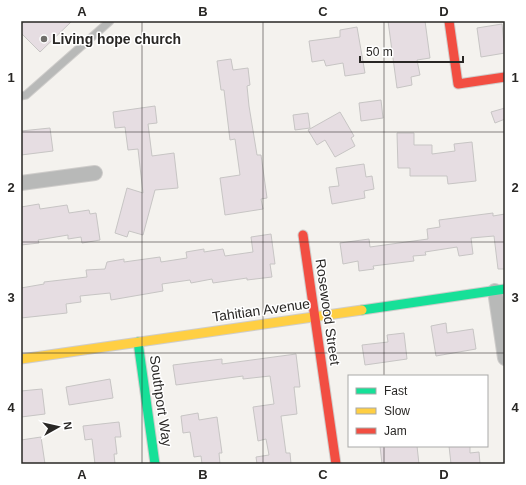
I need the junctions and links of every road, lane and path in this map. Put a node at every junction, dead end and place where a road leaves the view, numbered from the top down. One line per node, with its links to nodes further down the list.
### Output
1 (110, 21): 4 (lane)
2 (449, 21): 3 (street)
3 (505, 77)
4 (21, 96)
5 (96, 173): 6 (street)
6 (21, 183)
7 (303, 235): 9 (street, Rosewood Street)
8 (500, 290): 9 (street, Tahitian Avenue); 11 (street)
9 (314, 317): 10 (street, Tahitian Avenue); 14 (street, Rosewood Street)
10 (138, 342): 12 (street, Tahitian Avenue); 13 (street, Southport Way)
11 (505, 358)
12 (21, 359)
13 (155, 464)
14 (336, 464)

